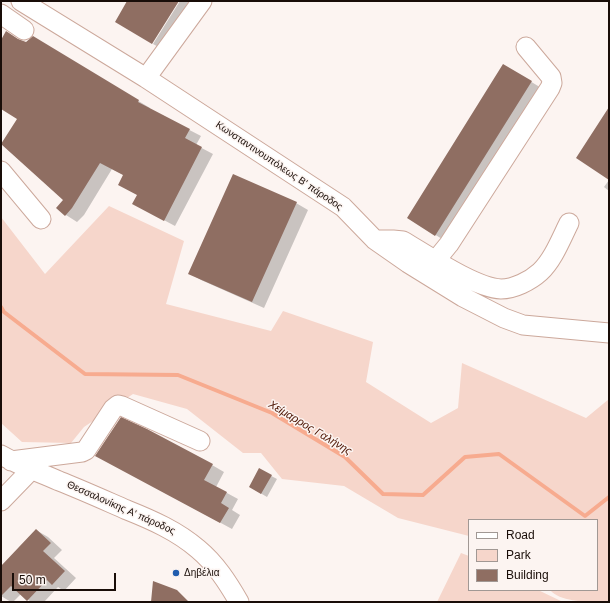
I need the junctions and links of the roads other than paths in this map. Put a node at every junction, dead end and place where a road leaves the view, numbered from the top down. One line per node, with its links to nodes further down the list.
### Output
1 (20, 1): 6 (street, Κωνσταντινουπόλεως Β' πάροδος)
2 (202, 1): 6 (street)
3 (1, 14): 4 (street)
4 (24, 30)
5 (526, 47): 11 (street)
6 (146, 78): 10 (street, Κωνσταντινουπόλεως Β' πάροδος)
7 (1, 171): 8 (street)
8 (41, 220)
9 (569, 223): 11 (street)
10 (375, 240): 11 (street); 12 (street, Κωνσταντινουπόλεως Β' πάροδος)
11 (436, 260)
12 (609, 333)
13 (200, 441): 14 (street)
14 (6, 458): 15 (street, Θεσσαλονίκης Α' πάροδος)
15 (31, 470): 16 (street); 17 (street, Θεσσαλονίκης Α' πάροδος)
16 (1, 501)
17 (240, 602)

